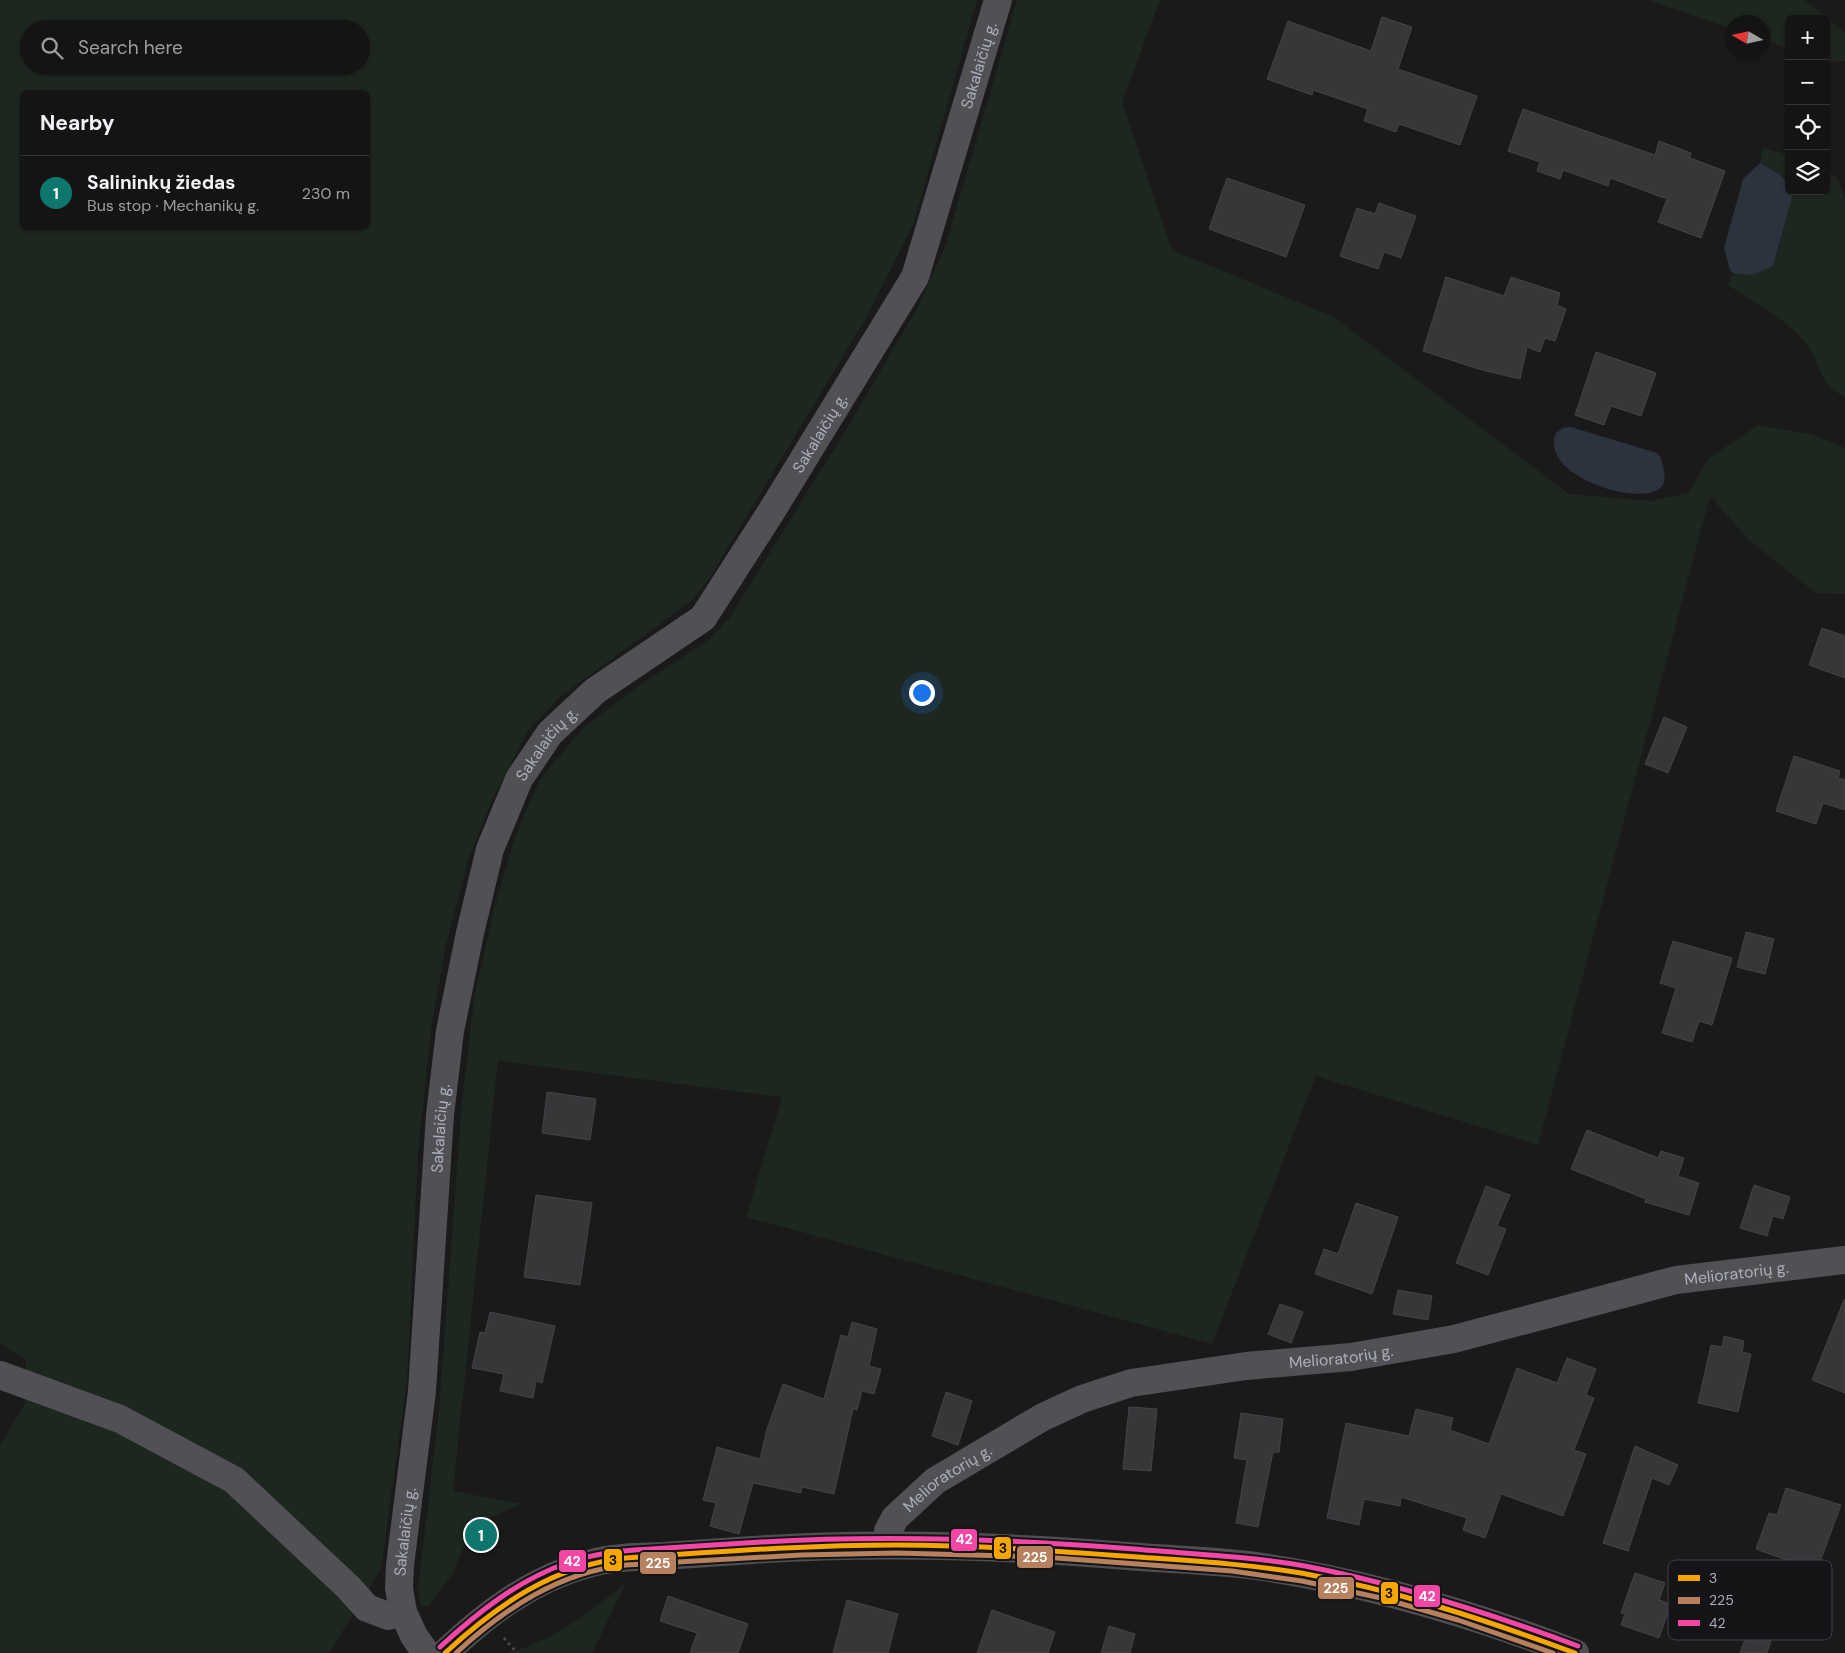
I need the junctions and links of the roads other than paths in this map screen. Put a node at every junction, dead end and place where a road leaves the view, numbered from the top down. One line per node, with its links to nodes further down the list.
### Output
1 (998, 0): 5 (street, Sakalaičių g.)
2 (1845, 1260): 4 (street, Melioratorių g.)
3 (0, 1375): 5 (street)
4 (887, 1545): 7 (main road); 8 (main road)
5 (403, 1612): 6 (street, Sakalaičių g.)
6 (426, 1653)
7 (445, 1653)
8 (1575, 1653)

